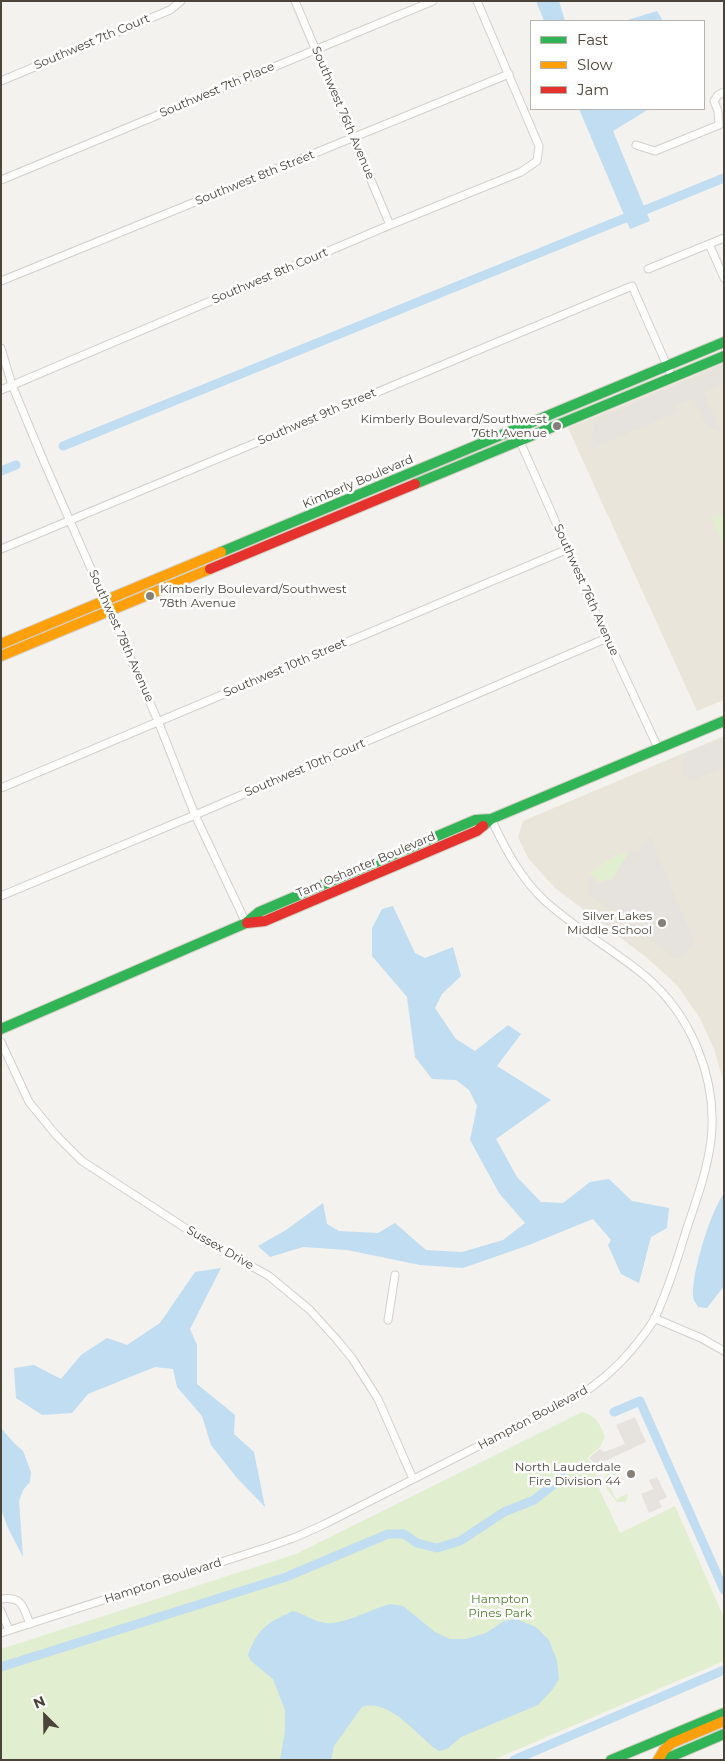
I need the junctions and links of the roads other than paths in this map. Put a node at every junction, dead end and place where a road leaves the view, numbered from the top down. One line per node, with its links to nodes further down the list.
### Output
1 (181, 1): 7 (street, Southwest 7th Court)
2 (295, 1): 5 (street, Southwest 76th Avenue)
3 (433, 1): 5 (street, Southwest 7th Place)
4 (477, 1): 6 (street)
5 (316, 49): 9 (street, Southwest 76th Avenue); 11 (street, Southwest 7th Place)
6 (509, 74): 9 (street, Southwest 8th Street); 12 (street, Southwest 8th Court)
7 (1, 81)
8 (724, 92): 10 (street)
9 (353, 138): 12 (street, Southwest 76th Avenue); 17 (street, Southwest 8th Street)
10 (636, 145)
11 (1, 180)
12 (390, 225): 24 (street, Southwest 8th Court)
13 (724, 238): 14 (street)
14 (709, 244): 15 (street); 16 (street)
15 (648, 270)
16 (724, 278)
17 (1, 281)
18 (724, 342): 21 (street, Kimberly Boulevard)
19 (1, 348): 24 (street, Southwest 78th Avenue)
20 (724, 356): 22 (street, Kimberly Boulevard)
21 (667, 365): 22 (street); 23 (street, Kimberly Boulevard); 29 (street, Southwest 9th Street)
22 (672, 377): 26 (street, Kimberly Boulevard)
23 (630, 381): 26 (street); 27 (street, Kimberly Boulevard)
24 (12, 385): 25 (street, Southwest 8th Court); 29 (street, Southwest 78th Avenue)
25 (1, 390)
26 (577, 417): 28 (street, Kimberly Boulevard)
27 (515, 430): 28 (street, Southwest 76th Avenue); 32 (street, Kimberly Boulevard)
28 (520, 440): 31 (street, Southwest 76th Avenue); 33 (street, Kimberly Boulevard)
29 (71, 520): 30 (street, Southwest 9th Street); 34 (street, Southwest 78th Avenue)
30 (1, 549)
31 (568, 549): 36 (street, Southwest 76th Avenue); 39 (street, Southwest 10th Street)
32 (226, 550): 33 (street); 34 (street, Kimberly Boulevard)
33 (230, 561): 35 (street, Kimberly Boulevard)
34 (105, 600): 35 (street, Southwest 78th Avenue); 37 (street, Kimberly Boulevard)
35 (110, 610): 38 (street, Kimberly Boulevard); 39 (street, Southwest 78th Avenue)
36 (607, 638): 41 (street, Southwest 76th Avenue); 43 (street, Southwest 10th Court)
37 (1, 644)
38 (1, 656)
39 (158, 721): 42 (street, Southwest 10th Street); 43 (street, Southwest 78th Avenue)
40 (724, 721): 41 (street, Tam Oshanter Boulevard)
41 (659, 750): 44 (street, Tam Oshanter Boulevard)
42 (1, 788)
43 (196, 815): 45 (street, Southwest 10th Court); 46 (street, Southwest 78th Avenue)
44 (491, 819): 46 (street, Tam Oshanter Boulevard); 50 (street, Hampton Boulevard)
45 (1, 896)
46 (246, 923): 47 (street, Tam Oshanter Boulevard)
47 (1, 1029)
48 (1, 1042): 53 (street, Sussex Drive)
49 (395, 1275): 51 (street)
50 (654, 1318): 52 (street); 53 (street, Hampton Boulevard)
51 (388, 1320)
52 (724, 1351)
53 (413, 1479): 58 (street, Hampton Boulevard)
54 (1, 1593): 55 (street)
55 (14, 1598): 56 (street); 58 (street)
56 (1, 1600)
57 (1, 1611): 59 (street, Hampton Boulevard)
58 (30, 1624): 59 (street, Hampton Boulevard)
59 (5, 1632)
60 (724, 1713): 63 (street)
61 (724, 1721): 64 (street)
62 (724, 1734): 65 (street)
63 (611, 1760)
64 (658, 1760)
65 (663, 1760)

